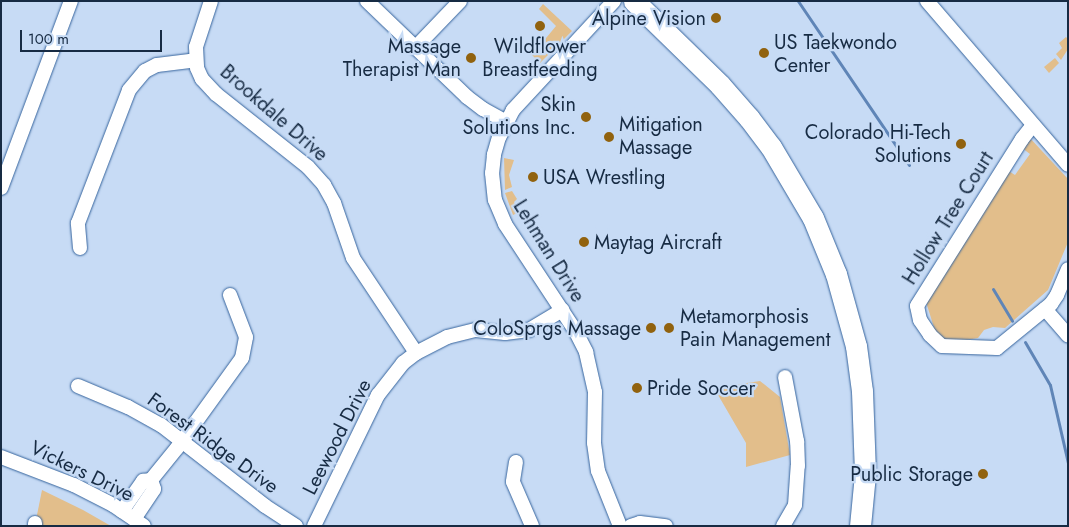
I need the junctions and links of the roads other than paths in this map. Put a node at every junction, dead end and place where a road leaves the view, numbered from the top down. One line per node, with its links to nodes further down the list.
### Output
1 (71, 1): 13 (street)
2 (211, 1): 9 (street, Brookdale Drive)
3 (366, 1): 8 (street)
4 (460, 1): 8 (street)
5 (614, 1): 10 (street, Lehman Drive)
6 (634, 1): 34 (highway)
7 (927, 1): 11 (street)
8 (415, 48): 10 (street)
9 (196, 60): 14 (street); 20 (street, Brookdale Drive)
10 (506, 122): 18 (street, Lehman Drive)
11 (1033, 125): 12 (street); 17 (street, Hollow Tree Court)
12 (1068, 165)
13 (1, 188)
14 (80, 248)
15 (1068, 269): 17 (street, Hollow Tree Court)
16 (230, 295): 23 (street)
17 (1045, 309): 19 (street)
18 (562, 310): 20 (street, Leewood Drive); 30 (street, Lehman Drive)
19 (1068, 336)
20 (416, 353): 28 (street, Leewood Drive)
21 (785, 377): 33 (street)
22 (78, 386): 23 (street, Forest Ridge Drive)
23 (183, 440): 26 (street); 27 (street, Forest Ridge Drive)
24 (1, 456): 26 (street, Vickers Drive)
25 (516, 462): 29 (street)
26 (133, 518)
27 (296, 526)
28 (314, 526)
29 (532, 526)
30 (620, 526)
31 (631, 526): 32 (street)
32 (666, 526)
33 (783, 526)
34 (860, 526)

